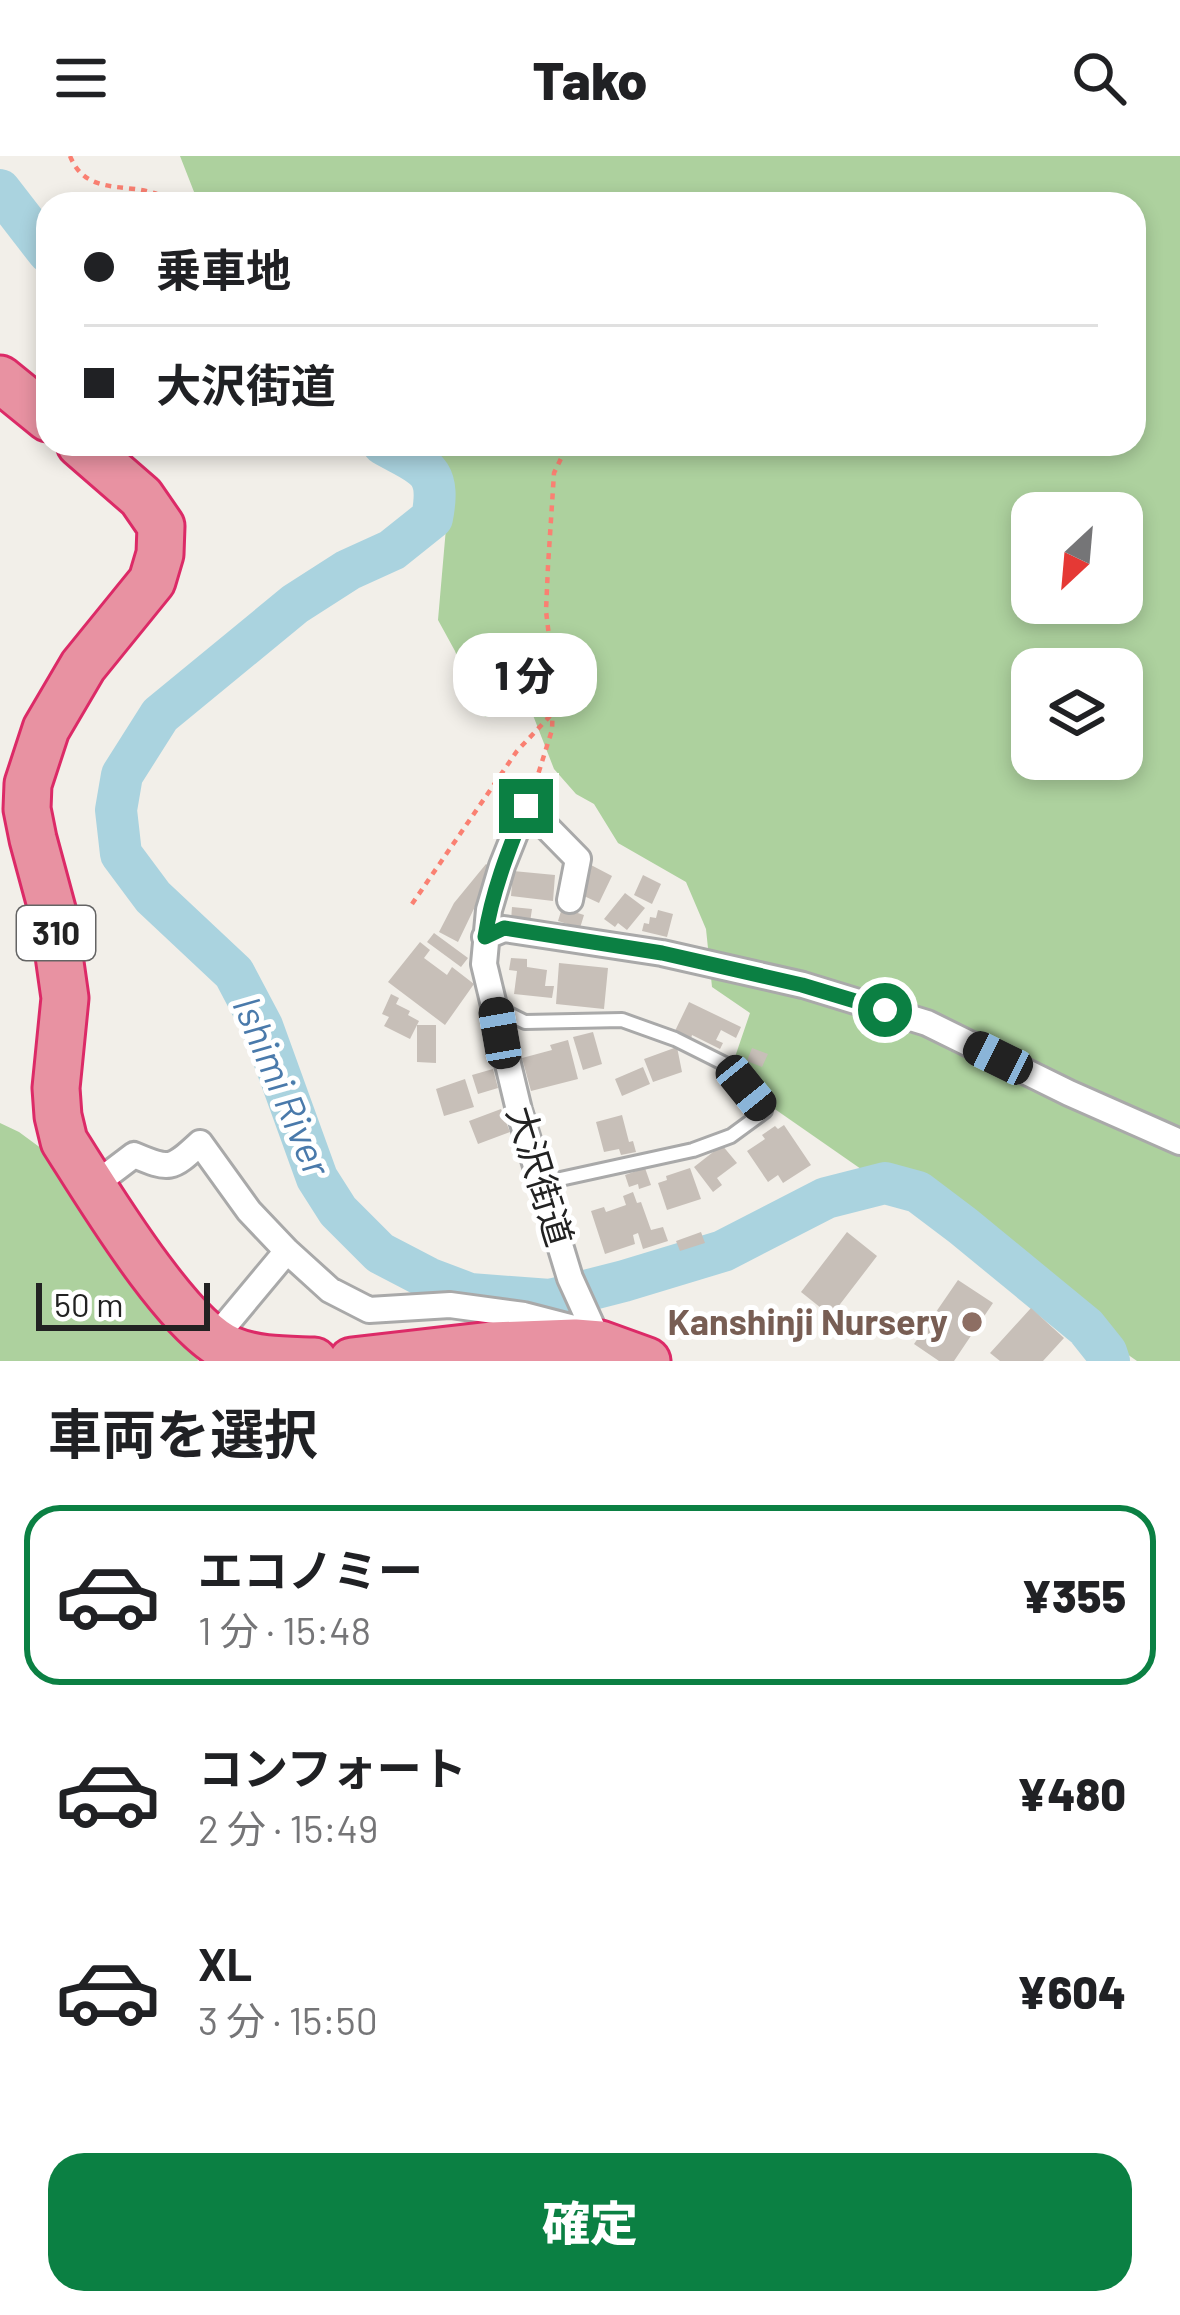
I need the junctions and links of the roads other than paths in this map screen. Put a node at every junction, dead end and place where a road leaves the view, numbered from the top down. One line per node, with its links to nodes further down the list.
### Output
1 (0, 379): 2 (highway)
2 (36, 408)
3 (94, 456): 9 (highway, 310)
4 (570, 900): 5 (street, 大沢街道)
5 (485, 937): 6 (street, 大沢街道); 7 (street)
6 (495, 1007): 8 (street, 大沢街道); 8 (lane)
7 (1180, 1142)
8 (541, 1183): 11 (street, 大沢街道)
9 (93, 1186): 10 (street); 12 (highway, 310)
10 (287, 1251): 11 (street); 12 (street)
11 (591, 1326): 14 (highway); 15 (highway)
12 (212, 1341): 13 (highway, 310)
13 (314, 1361)
14 (352, 1361)
15 (647, 1361)

